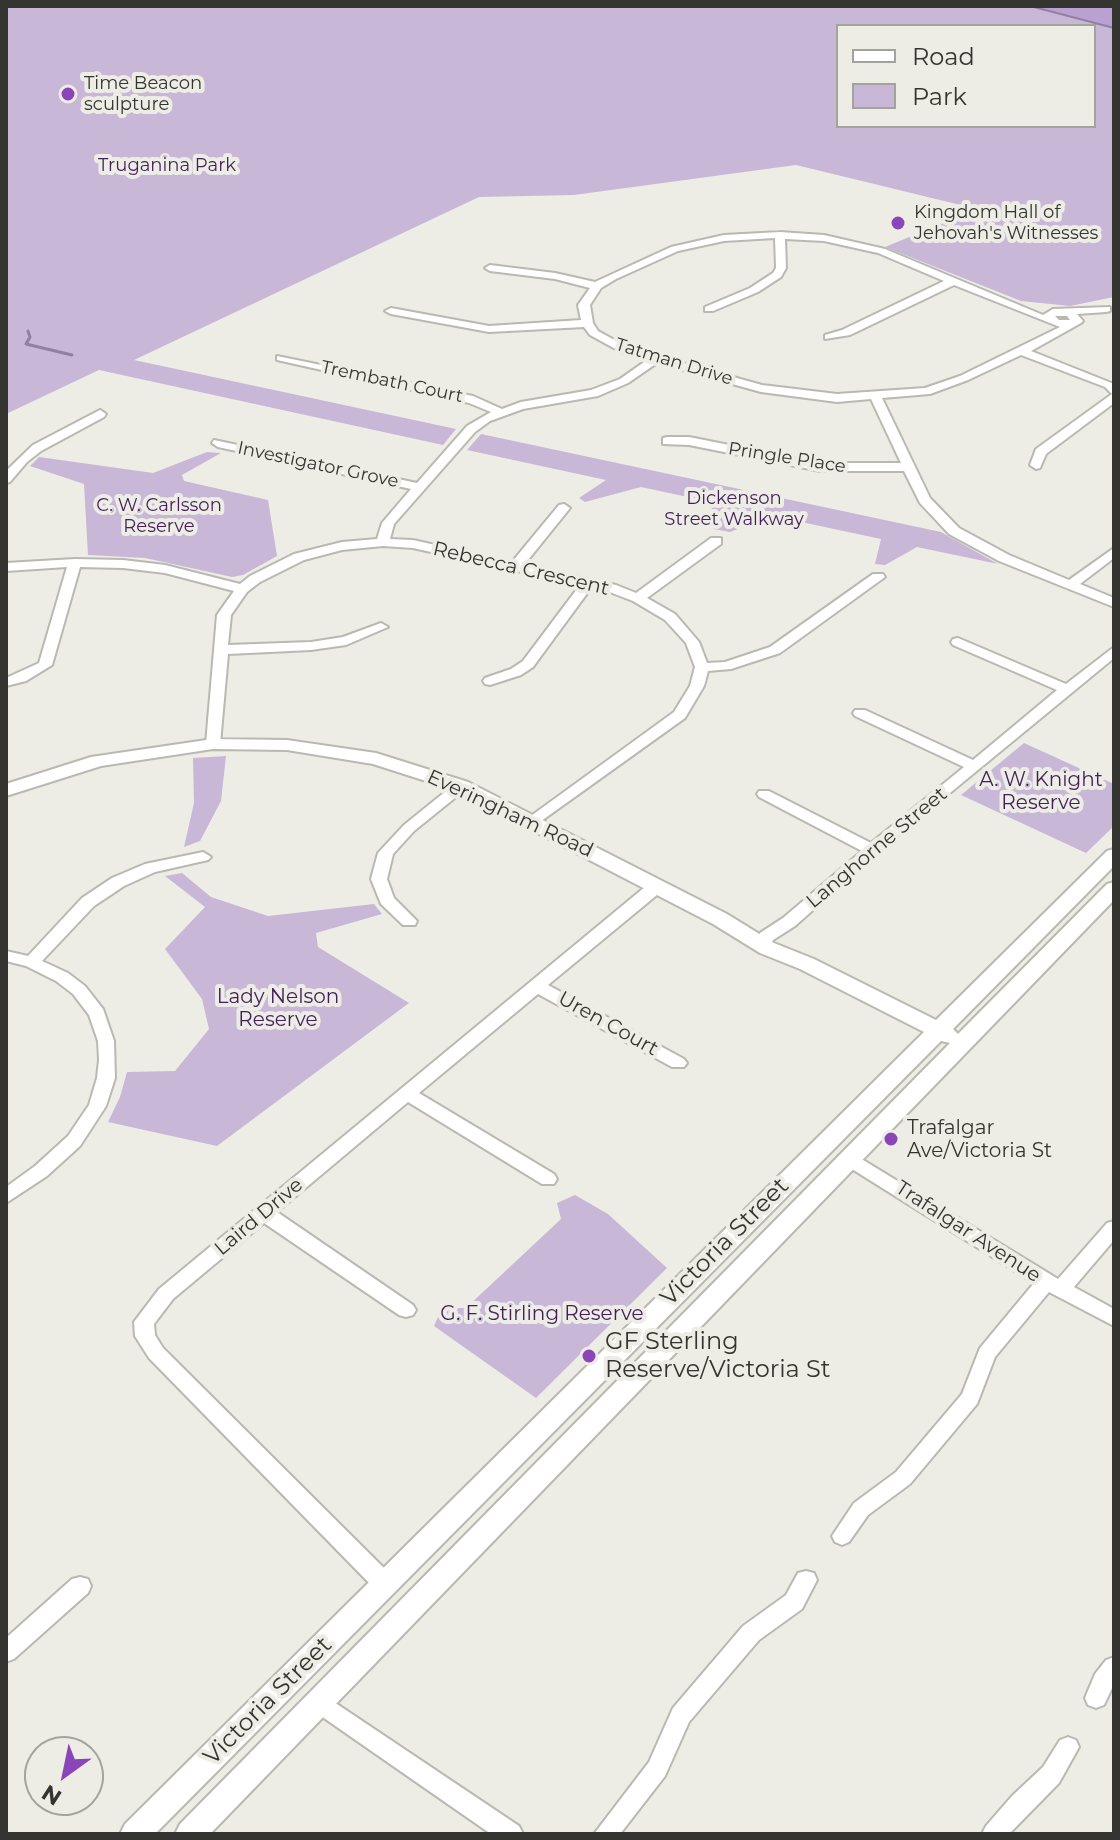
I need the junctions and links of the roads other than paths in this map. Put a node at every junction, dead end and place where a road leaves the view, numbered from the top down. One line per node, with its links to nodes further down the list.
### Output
1 (780, 235): 3 (street); 4 (street); 6 (street)
2 (490, 268): 4 (street)
3 (954, 281): 9 (street); 13 (street)
4 (597, 286): 11 (street)
5 (1110, 308): 8 (street, Tatman Drive); 10 (street, Tatman Drive)
6 (709, 309)
7 (391, 311): 11 (street)
8 (1066, 312): 9 (street, Tatman Drive); 10 (street)
9 (1052, 320): 10 (street); 12 (street)
10 (1074, 322): 12 (street, Tatman Drive)
11 (587, 323): 16 (street, Tatman Drive)
12 (1049, 336): 14 (street, Tatman Drive)
13 (829, 337)
14 (1021, 351): 17 (street); 18 (street, Tatman Drive)
15 (281, 358): 20 (street, Trembath Court)
16 (655, 359): 18 (street, Tatman Drive); 20 (street)
17 (1114, 391)
18 (876, 397): 25 (street)
19 (1114, 397): 24 (street)
20 (500, 412): 27 (street)
21 (100, 414): 26 (street)
22 (667, 441): 25 (street, Pringle Place)
23 (218, 443): 27 (street, Investigator Grove)
24 (1036, 465)
25 (907, 467): 37 (street)
26 (6, 479)
27 (418, 487): 30 (street)
28 (564, 508): 33 (street)
29 (716, 541): 39 (street)
30 (383, 542): 33 (street, Rebecca Crescent); 38 (street, Rebecca Crescent)
31 (1114, 552): 37 (street)
32 (75, 563): 34 (street); 38 (street); 47 (street)
33 (516, 566): 36 (street, Rebecca Crescent)
34 (6, 567)
35 (878, 577): 45 (street)
36 (588, 583): 39 (street, Rebecca Crescent); 46 (street)
37 (1070, 585): 40 (street)
38 (242, 589): 43 (street, Rebecca Crescent)
39 (638, 598): 45 (street, Rebecca Crescent)
40 (1114, 603)
41 (381, 627): 43 (street)
42 (958, 642): 48 (street)
43 (220, 650): 50 (street, Rebecca Crescent)
44 (1114, 651): 48 (street, Langhorne Street)
45 (702, 667): 55 (street)
46 (490, 681)
47 (6, 682)
48 (1068, 690): 51 (street, Langhorne Street)
49 (860, 713): 51 (street)
50 (213, 744): 52 (street, Everingham Road); 53 (street, Everingham Road)
51 (974, 766): 56 (street, Langhorne Street)
52 (461, 786): 55 (street, Everingham Road); 61 (street)
53 (6, 790)
54 (764, 794): 56 (street)
55 (532, 821): 59 (street, Everingham Road)
56 (872, 850): 62 (street, Langhorne Street)
57 (1114, 855): 66 (street, Victoria Street)
58 (203, 857): 64 (street)
59 (657, 886): 62 (street, Everingham Road); 65 (street, Laird Drive)
60 (1114, 888): 67 (street, Victoria Street)
61 (409, 921)
62 (768, 941): 66 (street, Everingham Road)
63 (6, 956): 64 (street)
64 (31, 962): 73 (street)
65 (537, 986): 68 (street, Uren Court); 69 (street, Laird Drive)
66 (939, 1031): 67 (street, Everingham Road); 70 (street, Victoria Street)
67 (964, 1043): 71 (street, Victoria Street)
68 (678, 1063)
69 (408, 1094): 72 (street); 74 (street, Laird Drive)
70 (823, 1144): 71 (street, Trafalgar Avenue); 81 (street, Victoria Street)
71 (850, 1159): 76 (street, Trafalgar Avenue); 87 (street, Victoria Street)
72 (548, 1179)
73 (6, 1196)
74 (264, 1213): 77 (street); 81 (street, Laird Drive)
75 (1114, 1228): 76 (street)
76 (1053, 1286): 78 (street, Trafalgar Avenue); 79 (street)
77 (406, 1310)
78 (1114, 1318)
79 (842, 1536)
80 (806, 1580): 92 (street)
81 (385, 1584): 85 (street, Victoria Street)
82 (80, 1586): 83 (street)
83 (6, 1652)
84 (1114, 1667): 86 (street)
85 (290, 1679): 87 (street); 89 (street, Victoria Street)
86 (1096, 1698)
87 (319, 1702): 90 (street, Victoria Street); 91 (street)
88 (1068, 1747): 93 (street)
89 (135, 1834)
90 (190, 1834)
91 (511, 1834)
92 (606, 1834)
93 (994, 1834)

